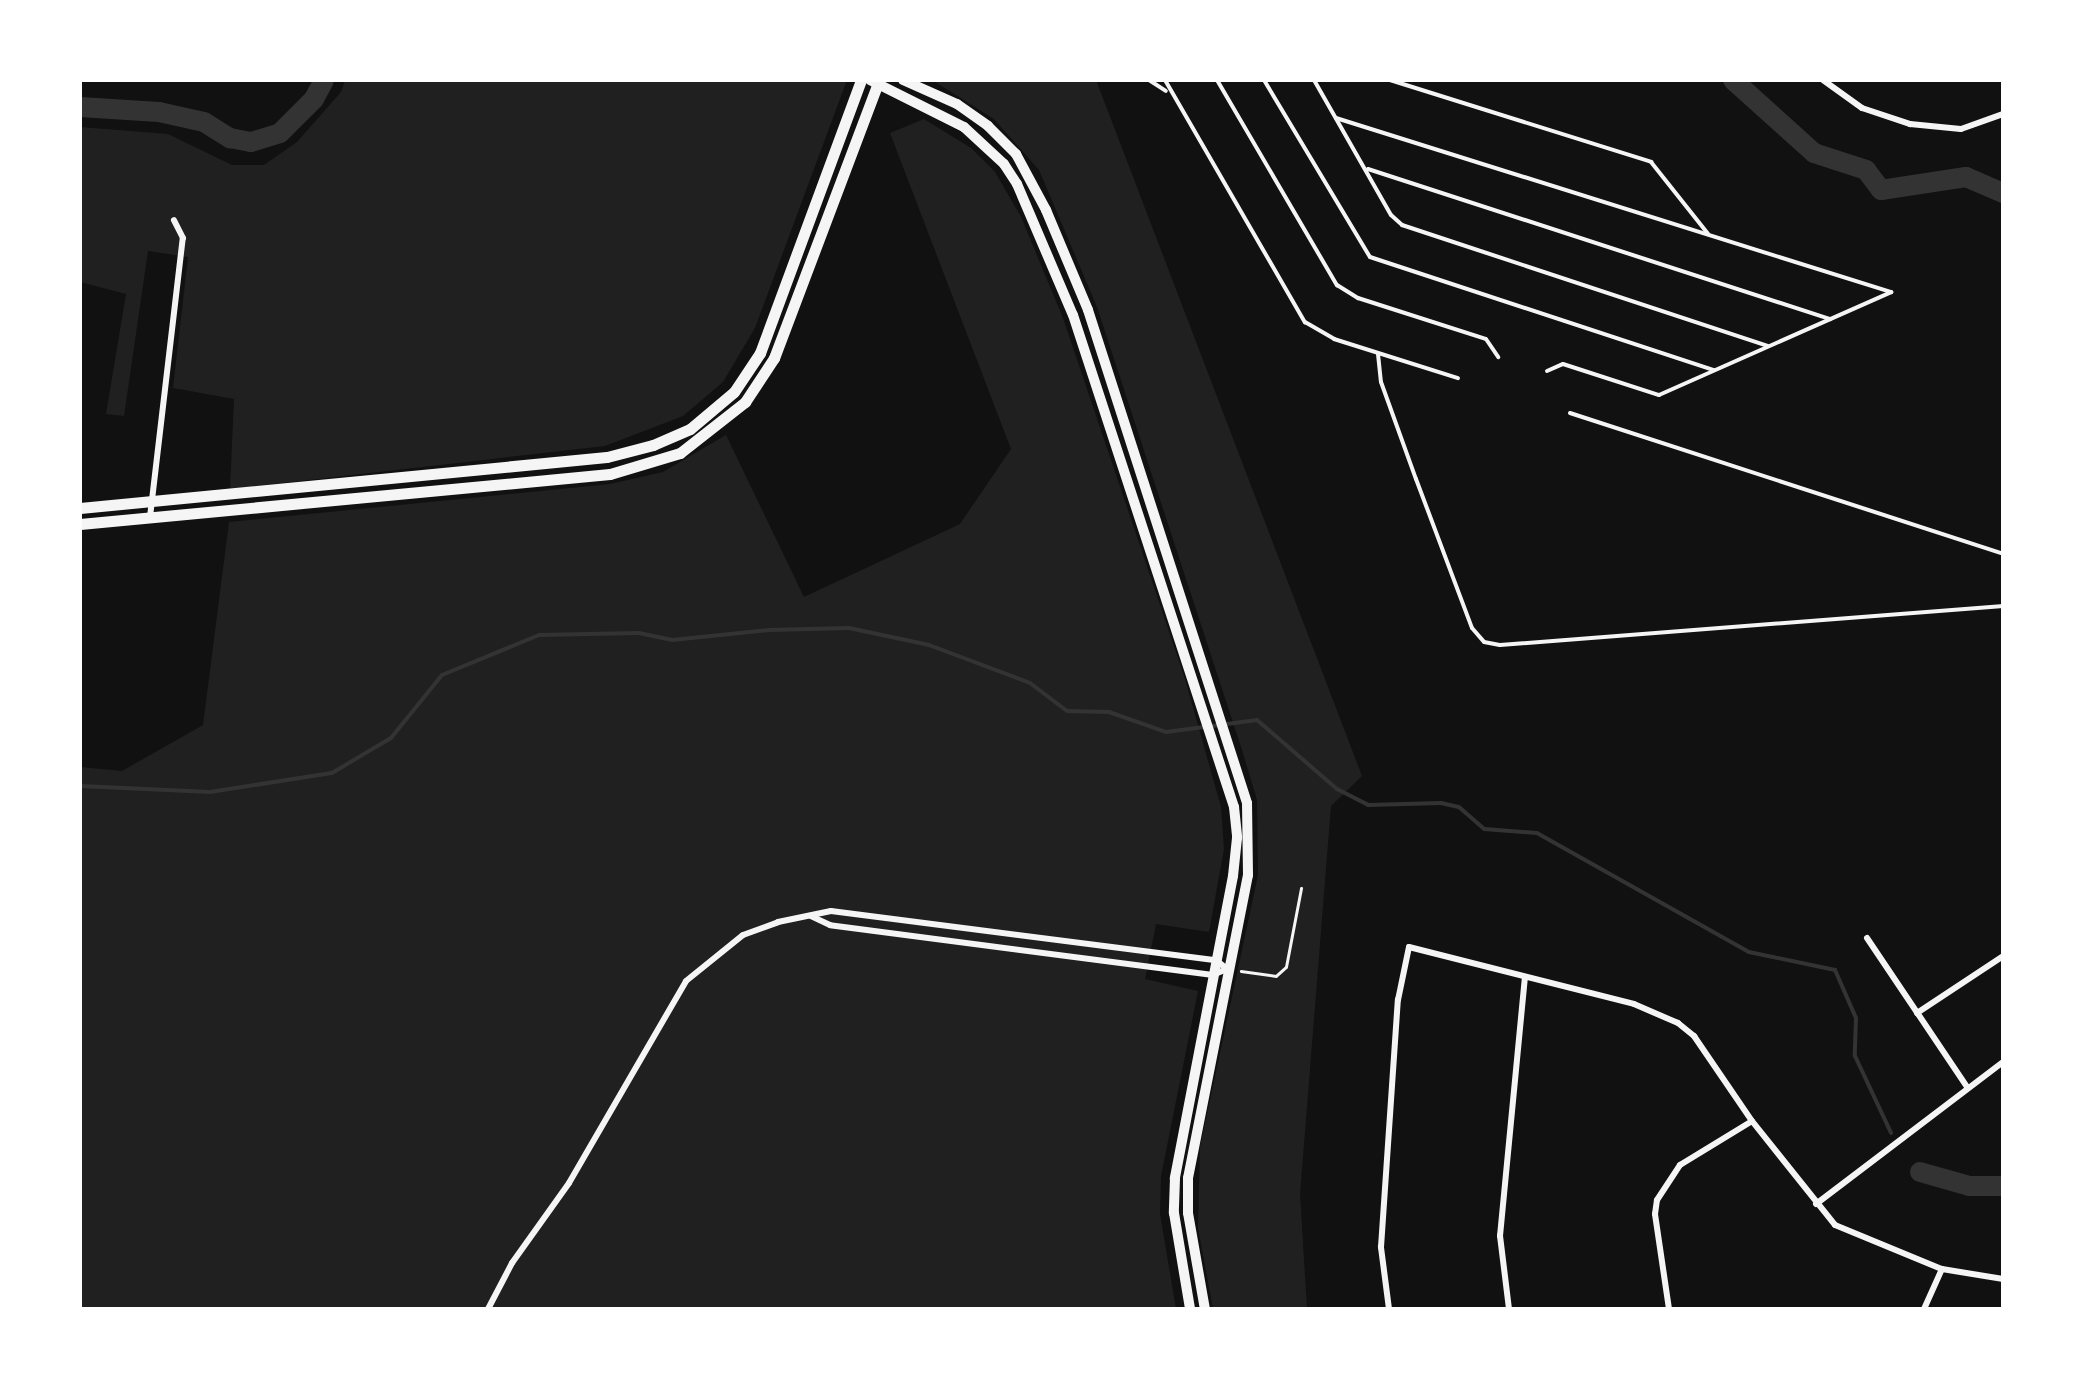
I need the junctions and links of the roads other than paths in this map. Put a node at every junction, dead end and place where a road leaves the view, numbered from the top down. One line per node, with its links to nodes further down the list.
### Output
1 (861, 80): 25 (highway)
2 (903, 80): 35 (main road)
3 (1149, 80): 11 (lane)
4 (1165, 80): 11 (lane)
5 (1218, 80): 20 (lane)
6 (1264, 80): 21 (lane)
7 (1314, 80): 13 (lane)
8 (1390, 80): 16 (lane)
9 (1822, 80): 12 (street)
10 (875, 82): 27 (highway); 34 (main road)
11 (1168, 92): 19 (lane)
12 (2003, 114)
13 (1336, 118): 14 (lane); 16 (lane)
14 (1365, 168): 17 (lane); 18 (lane)
15 (174, 220): 25 (street)
16 (1708, 234): 17 (lane)
17 (1830, 319): 18 (lane)
18 (1768, 346): 21 (lane)
19 (1378, 354): 23 (lane); 30 (lane)
20 (1498, 358)
21 (1714, 370): 22 (lane)
22 (1547, 371)
23 (1458, 378)
24 (1570, 413): 29 (lane)
25 (152, 501): 26 (highway); 27 (street)
26 (80, 508)
27 (150, 517): 28 (highway)
28 (80, 524)
29 (2003, 554)
30 (2003, 606)
31 (811, 916): 34 (street); 36 (street); 45 (street)
32 (1866, 938): 38 (street)
33 (2003, 956): 38 (street)
34 (1216, 960): 35 (street); 36 (main road)
35 (1228, 968): 36 (street); 47 (main road)
36 (1213, 975): 46 (main road)
37 (1525, 977): 41 (street); 48 (street); 49 (street)
38 (1917, 1013): 40 (street)
39 (2003, 1062): 40 (street)
40 (1968, 1087): 42 (street)
41 (1752, 1121): 42 (street); 50 (street)
42 (1816, 1204): 43 (street)
43 (1942, 1269): 44 (street); 51 (street)
44 (2003, 1278)
45 (488, 1309)
46 (1190, 1309)
47 (1205, 1309)
48 (1388, 1309)
49 (1509, 1309)
50 (1669, 1309)
51 (1924, 1309)

